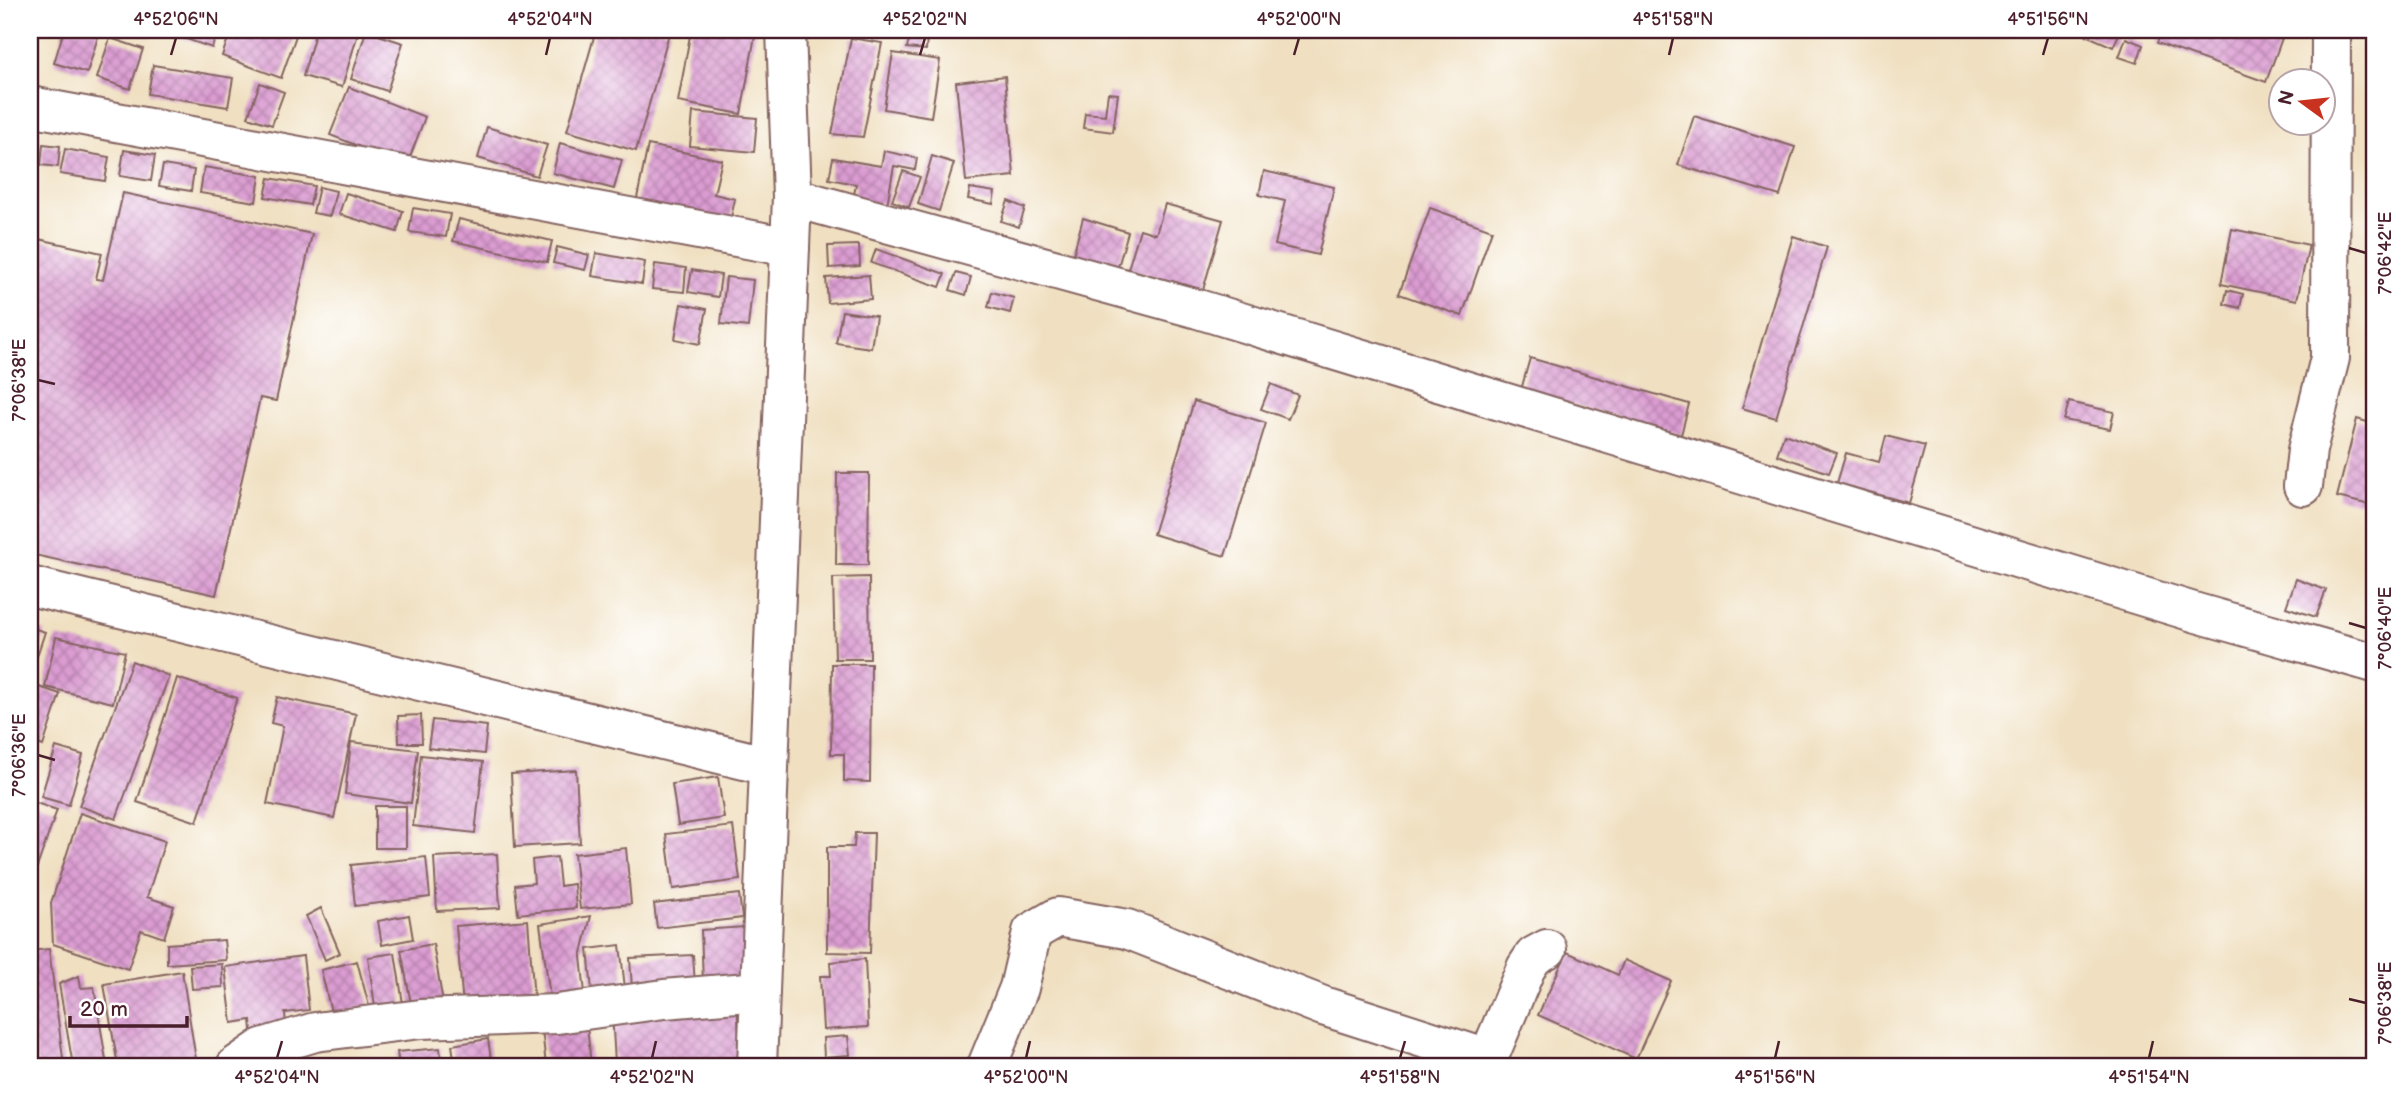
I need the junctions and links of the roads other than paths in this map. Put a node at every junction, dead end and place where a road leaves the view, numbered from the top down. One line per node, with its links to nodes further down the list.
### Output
1 (786, 30): 4 (street)
2 (2331, 30): 6 (street)
3 (30, 106): 5 (street)
4 (792, 197): 5 (street); 8 (street)
5 (790, 247): 9 (street)
6 (2303, 486)
7 (30, 586): 9 (street)
8 (2374, 663)
9 (769, 766): 11 (street)
10 (1547, 949): 14 (street)
11 (760, 991): 12 (street); 13 (street)
12 (236, 1066)
13 (757, 1066)
14 (987, 1066)

